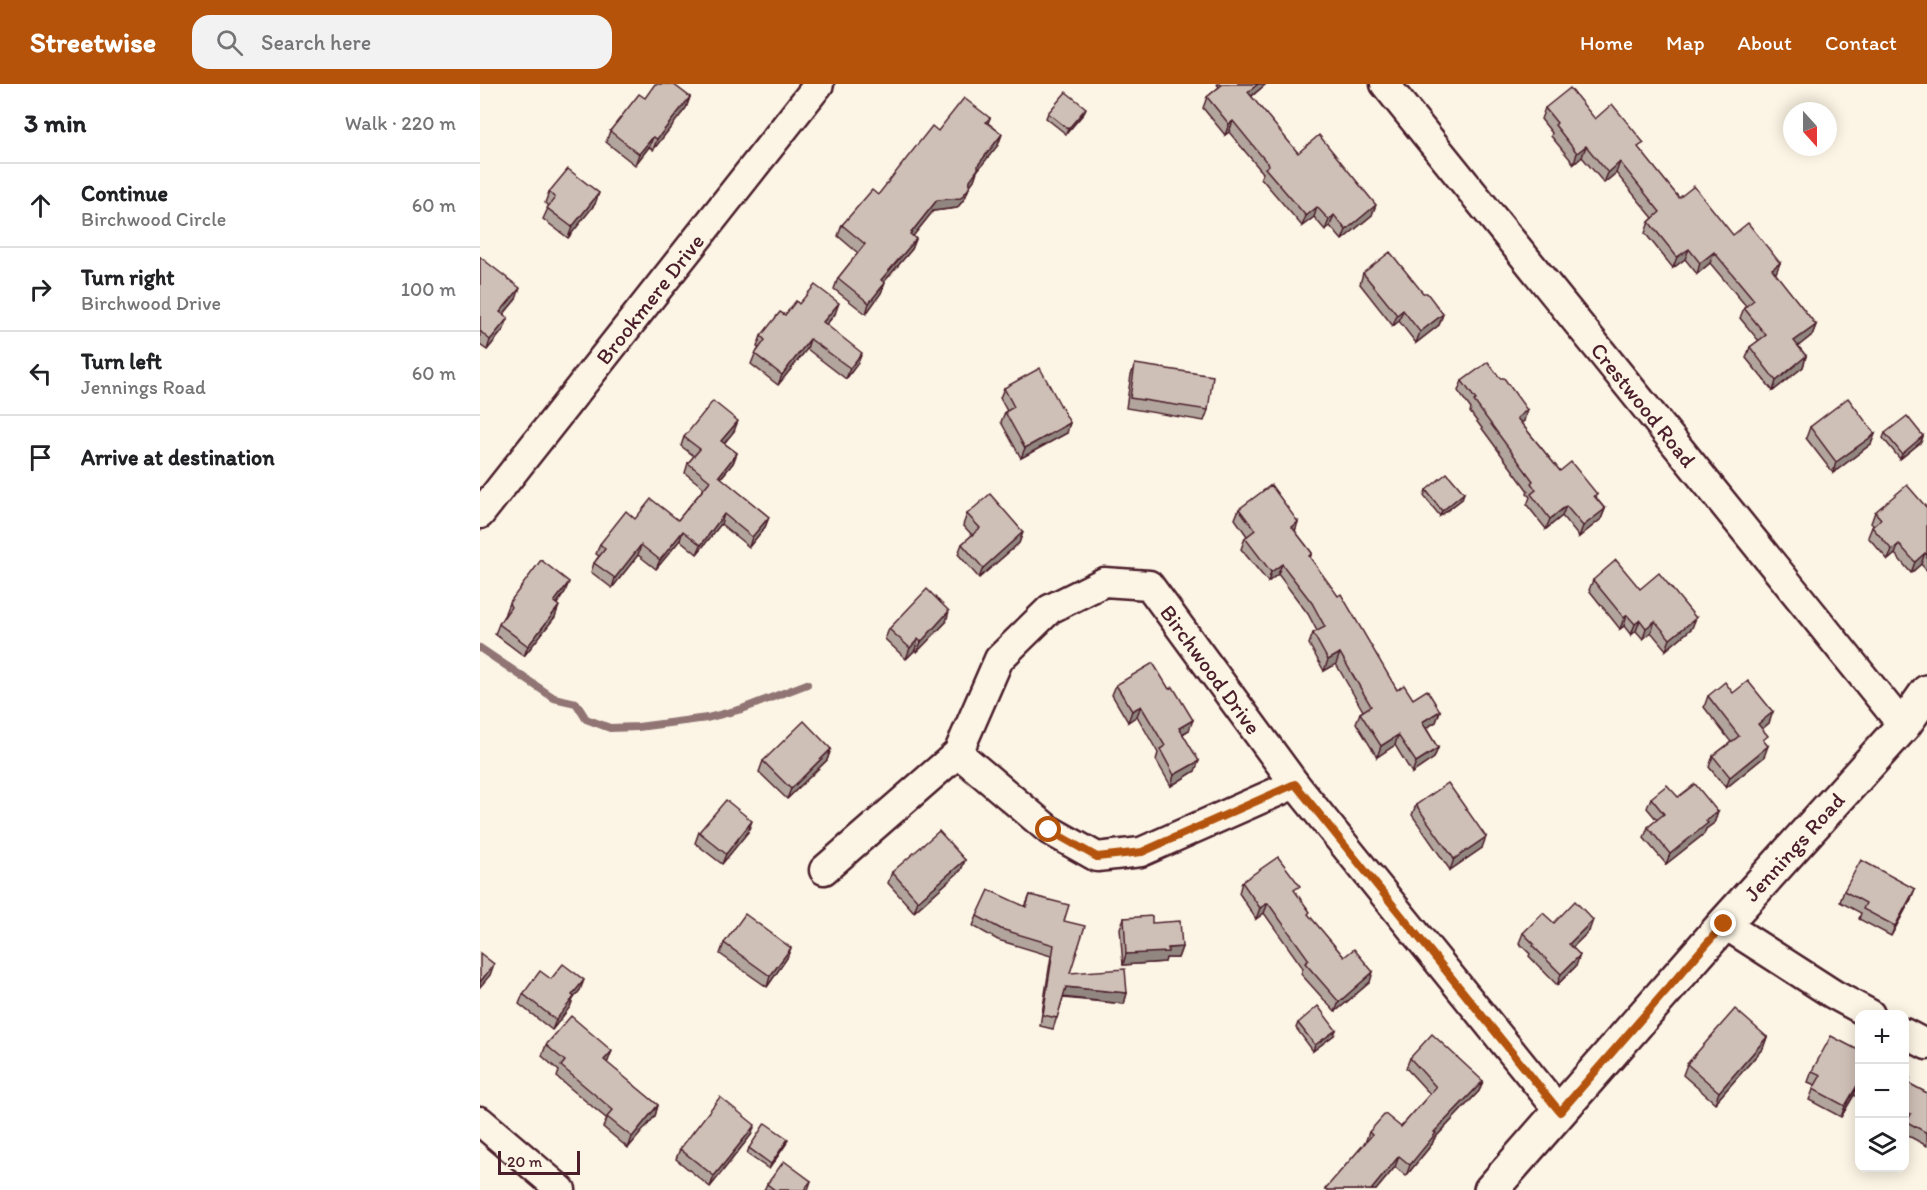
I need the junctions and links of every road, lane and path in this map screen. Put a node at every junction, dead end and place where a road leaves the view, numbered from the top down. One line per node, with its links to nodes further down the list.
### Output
1 (819, 84): 3 (street, Brookmere Drive)
2 (1384, 84): 5 (street, Crestwood Road)
3 (480, 514)
4 (1927, 693): 5 (street, Jennings Road)
5 (1903, 726): 9 (street, Jennings Road)
6 (958, 753): 7 (street); 7 (street, Birchwood Drive); 8 (street, Birchwood Drive)
7 (1295, 784): 13 (street, Birchwood Drive)
8 (824, 870)
9 (1724, 924): 10 (street); 13 (street, Jennings Road)
10 (1863, 1010)
11 (1909, 1035): 12 (street)
12 (1927, 1045)
13 (1560, 1112): 16 (street, Jennings Road)
14 (480, 1121): 15 (street)
15 (561, 1190)
16 (1491, 1190)

